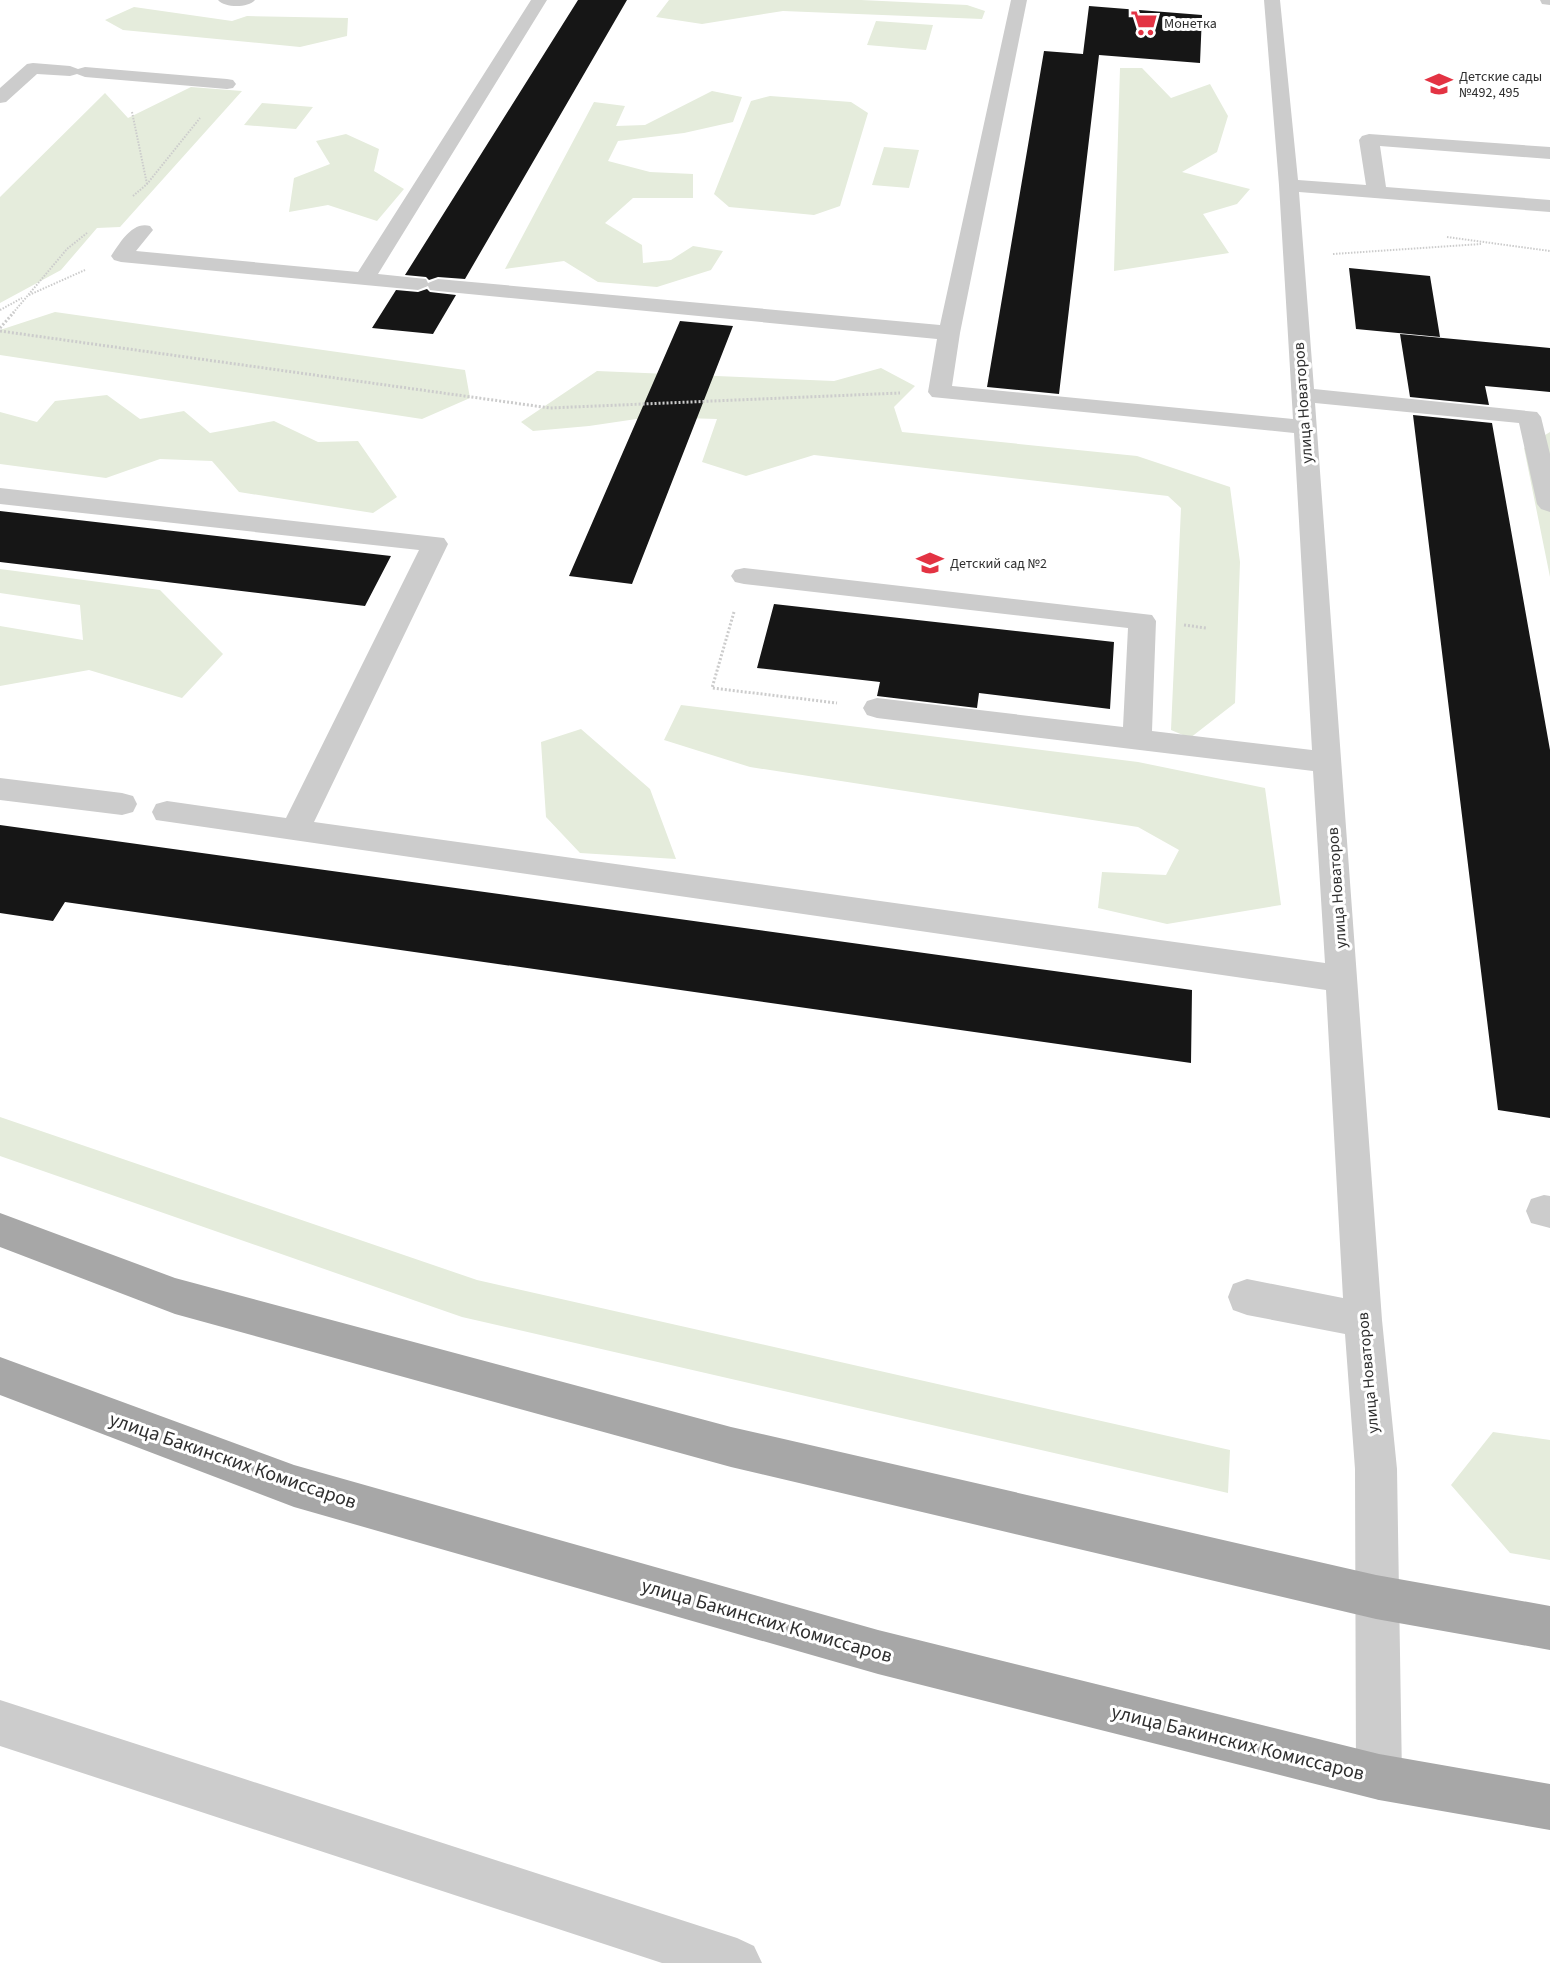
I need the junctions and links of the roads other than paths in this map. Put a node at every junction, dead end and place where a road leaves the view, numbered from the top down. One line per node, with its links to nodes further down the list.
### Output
1 (226, 0): 2 (street)
2 (246, 0)
3 (540, 0): 13 (street)
4 (1019, 0): 14 (street)
5 (1272, 0): 9 (street, улица Новаторов)
6 (227, 84): 7 (street)
7 (0, 98)
8 (1550, 153): 10 (street)
9 (1288, 185): 10 (street); 15 (street, улица Новаторов)
10 (1377, 192): 11 (street)
11 (1550, 206)
12 (143, 230): 13 (street)
13 (364, 279): 14 (street)
14 (949, 333): 17 (street)
15 (1302, 395): 16 (street); 17 (street, улица Новаторов)
16 (1539, 418): 19 (street)
17 (1304, 427): 23 (street, улица Новаторов)
18 (0, 496): 27 (street)
19 (1550, 504)
20 (744, 576): 22 (street)
21 (877, 708): 22 (street)
22 (1137, 739): 23 (street)
23 (1327, 762): 28 (street, улица Новаторов)
24 (0, 789): 25 (street)
25 (122, 804)
26 (167, 812): 27 (street)
27 (295, 830): 28 (street)
28 (1342, 979): 31 (street, улица Новаторов)
29 (0, 1230): 33 (main road)
30 (1247, 1297): 31 (street)
31 (1363, 1320): 33 (street, улица Новаторов)
32 (0, 1376): 36 (main road, улица Бакинских Комиссаров)
33 (1376, 1597): 34 (main road); 36 (street, улица Новаторов)
34 (1550, 1628)
35 (0, 1723): 38 (street)
36 (1379, 1777): 37 (main road, улица Бакинских Комиссаров)
37 (1550, 1807)
38 (737, 1963)

